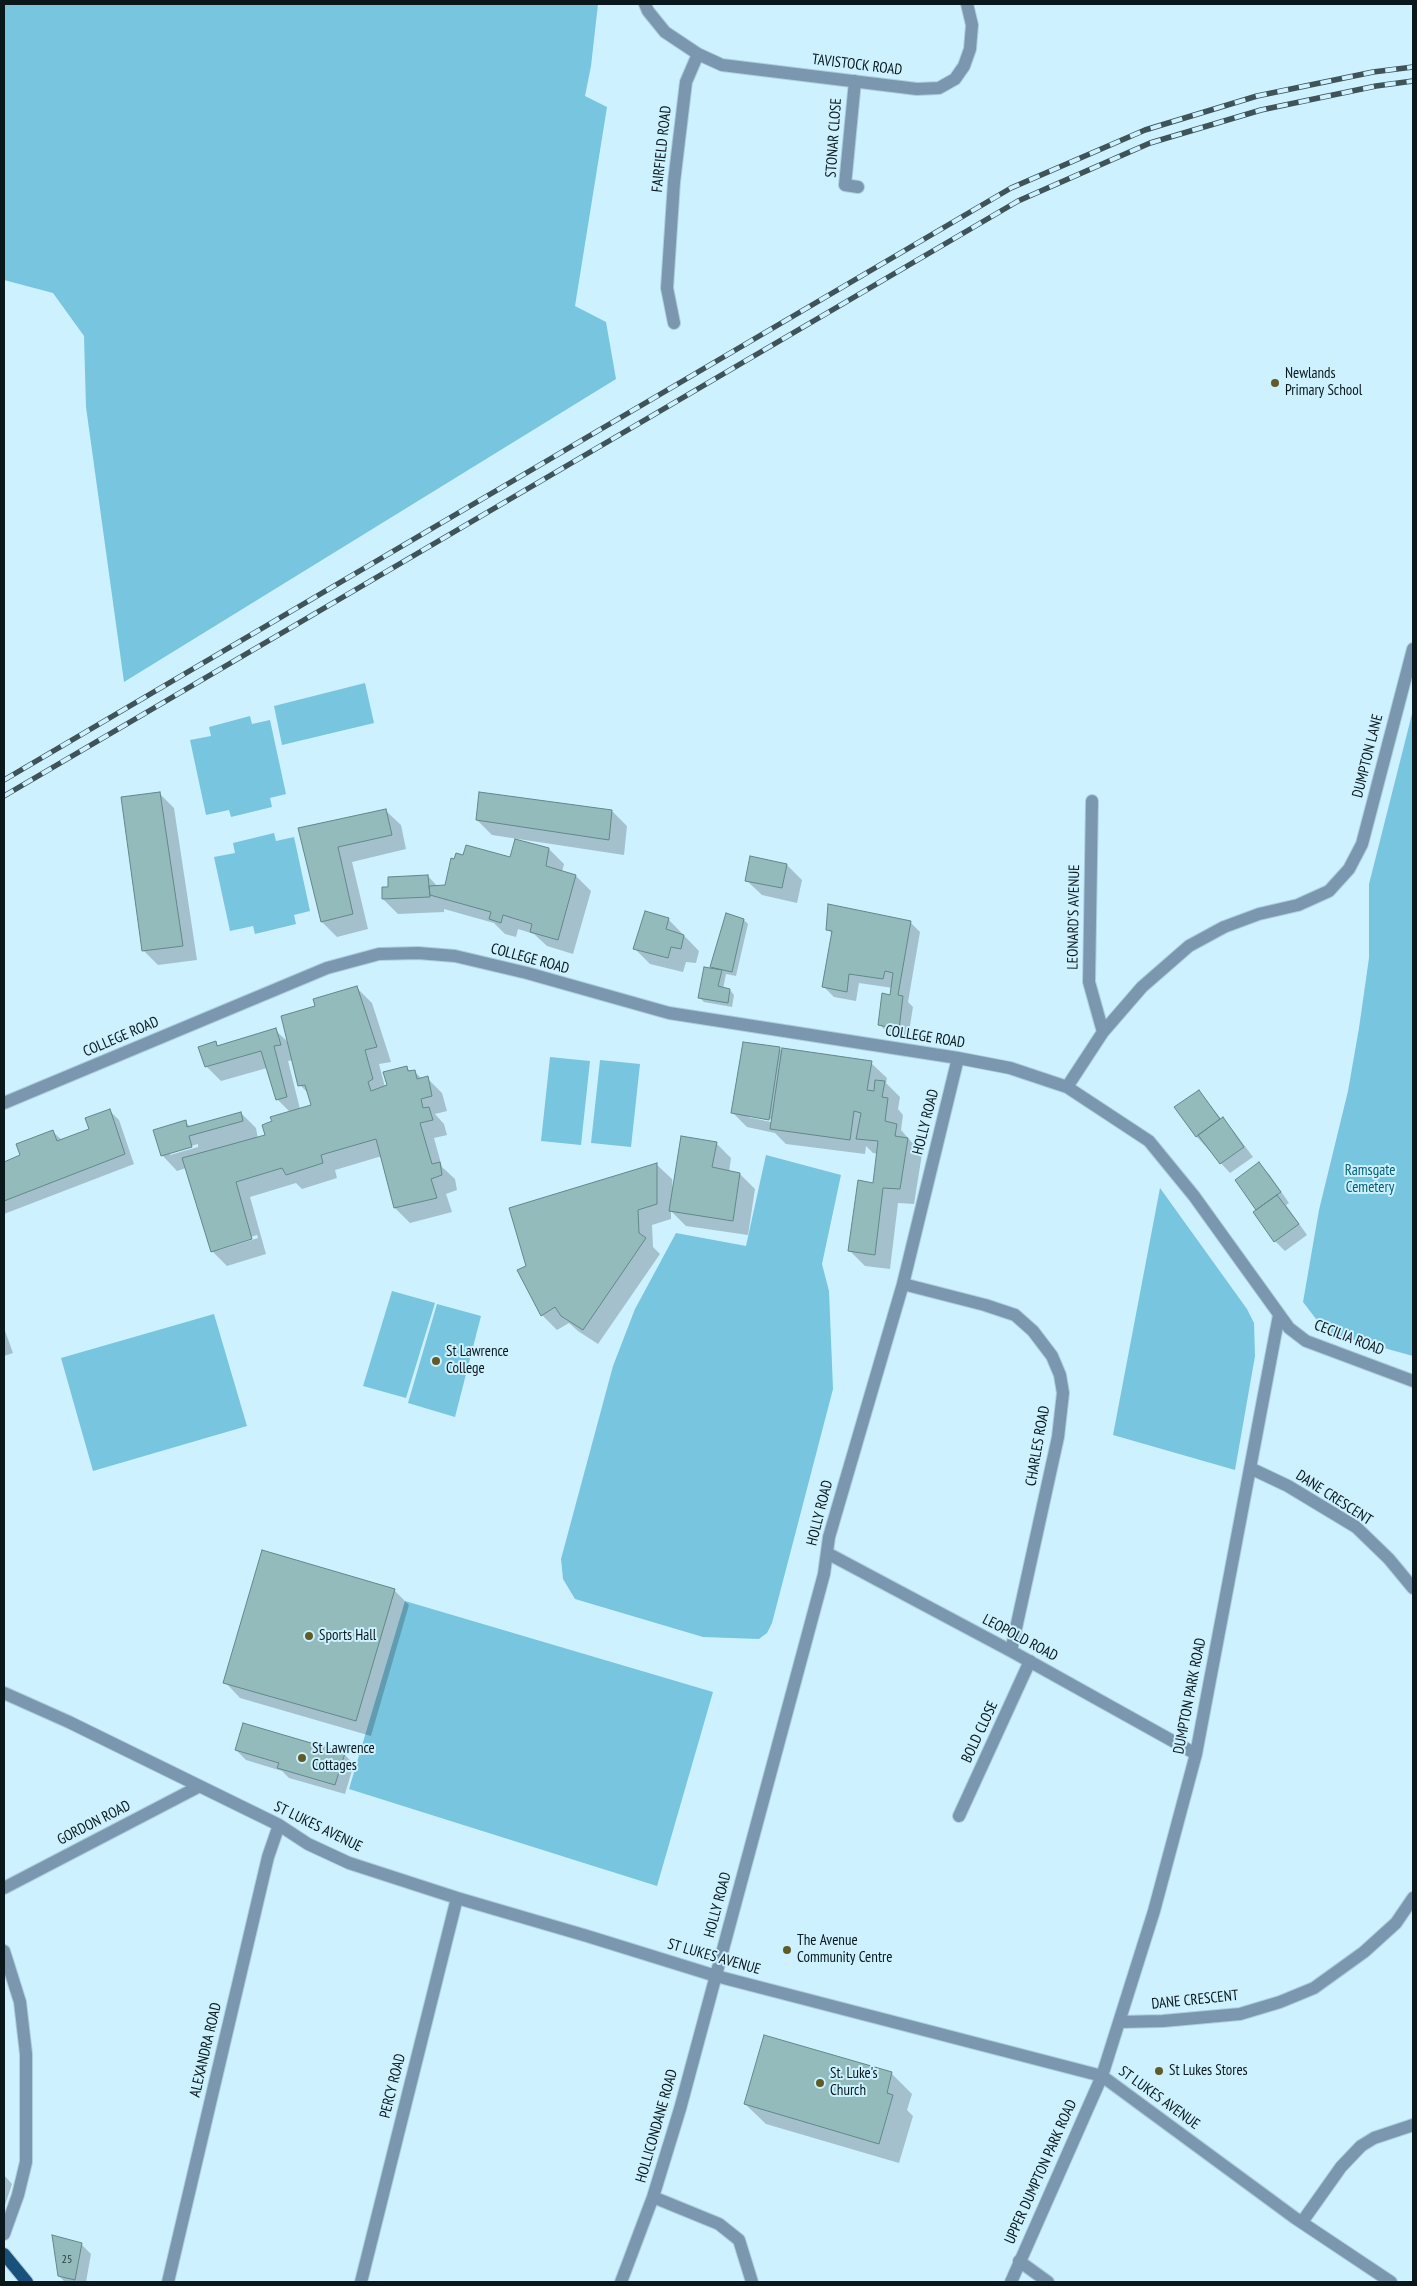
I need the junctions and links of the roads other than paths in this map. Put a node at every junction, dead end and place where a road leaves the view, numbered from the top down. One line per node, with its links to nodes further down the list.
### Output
1 (645, 4): 3 (street)
2 (967, 4): 4 (street, TAVISTOCK ROAD)
3 (698, 54): 4 (street, TAVISTOCK ROAD); 6 (street, FAIRFIELD ROAD)
4 (855, 81): 5 (street, STONAR CLOSE)
5 (858, 187)
6 (674, 323)
7 (1413, 649): 9 (street, DUMPTON LANE)
8 (1092, 800): 9 (street, LEONARD'S AVENUE)
9 (1103, 1032): 11 (street)
10 (958, 1058): 11 (street, COLLEGE ROAD); 12 (street, COLLEGE ROAD); 13 (street, HOLLY ROAD)
11 (1068, 1087): 14 (street, COLLEGE ROAD)
12 (4, 1103)
13 (903, 1284): 17 (street, HOLLY ROAD); 19 (street, CHARLES ROAD)
14 (1279, 1315): 15 (street, CECILIA ROAD); 16 (street, DUMPTON PARK ROAD)
15 (1413, 1381)
16 (1250, 1468): 18 (street, DANE CRESCENT); 22 (street, DUMPTON PARK ROAD)
17 (827, 1553): 19 (street, LEOPOLD ROAD); 30 (street, HOLLY ROAD)
18 (1413, 1588)
19 (1011, 1651): 20 (street, LEOPOLD ROAD)
20 (1030, 1661): 22 (street, LEOPOLD ROAD); 24 (street, BOLD CLOSE)
21 (4, 1693): 23 (street, ST LUKES AVENUE)
22 (1196, 1754): 31 (street, DUMPTON PARK ROAD)
23 (198, 1787): 25 (street, ST LUKES AVENUE); 26 (street, GORDON ROAD)
24 (959, 1816)
25 (279, 1825): 27 (street, ST LUKES AVENUE); 40 (street, ALEXANDRA ROAD)
26 (4, 1888)
27 (457, 1898): 30 (street, ST LUKES AVENUE); 41 (street, PERCY ROAD)
28 (1413, 1898): 31 (street, DANE CRESCENT)
29 (4, 1951): 36 (street)
30 (716, 1976): 32 (street, ST LUKES AVENUE); 34 (street, HOLLICONDANE ROAD)
31 (1120, 2022): 32 (street, DUMPTON PARK ROAD)
32 (1102, 2076): 35 (street, ST LUKES AVENUE); 38 (street, UPPER DUMPTON PARK ROAD)
33 (1413, 2125): 35 (street)
34 (653, 2197): 42 (street, HOLLICONDANE ROAD); 43 (street)
35 (1302, 2222): 46 (street, ST LUKES AVENUE)
36 (4, 2234)
37 (4, 2254): 39 (main road)
38 (1018, 2261): 44 (street, UPPER DUMPTON PARK ROAD); 45 (street)
39 (27, 2282)
40 (168, 2282)
41 (361, 2282)
42 (621, 2282)
43 (752, 2282)
44 (1011, 2282)
45 (1048, 2282)
46 (1391, 2282)

